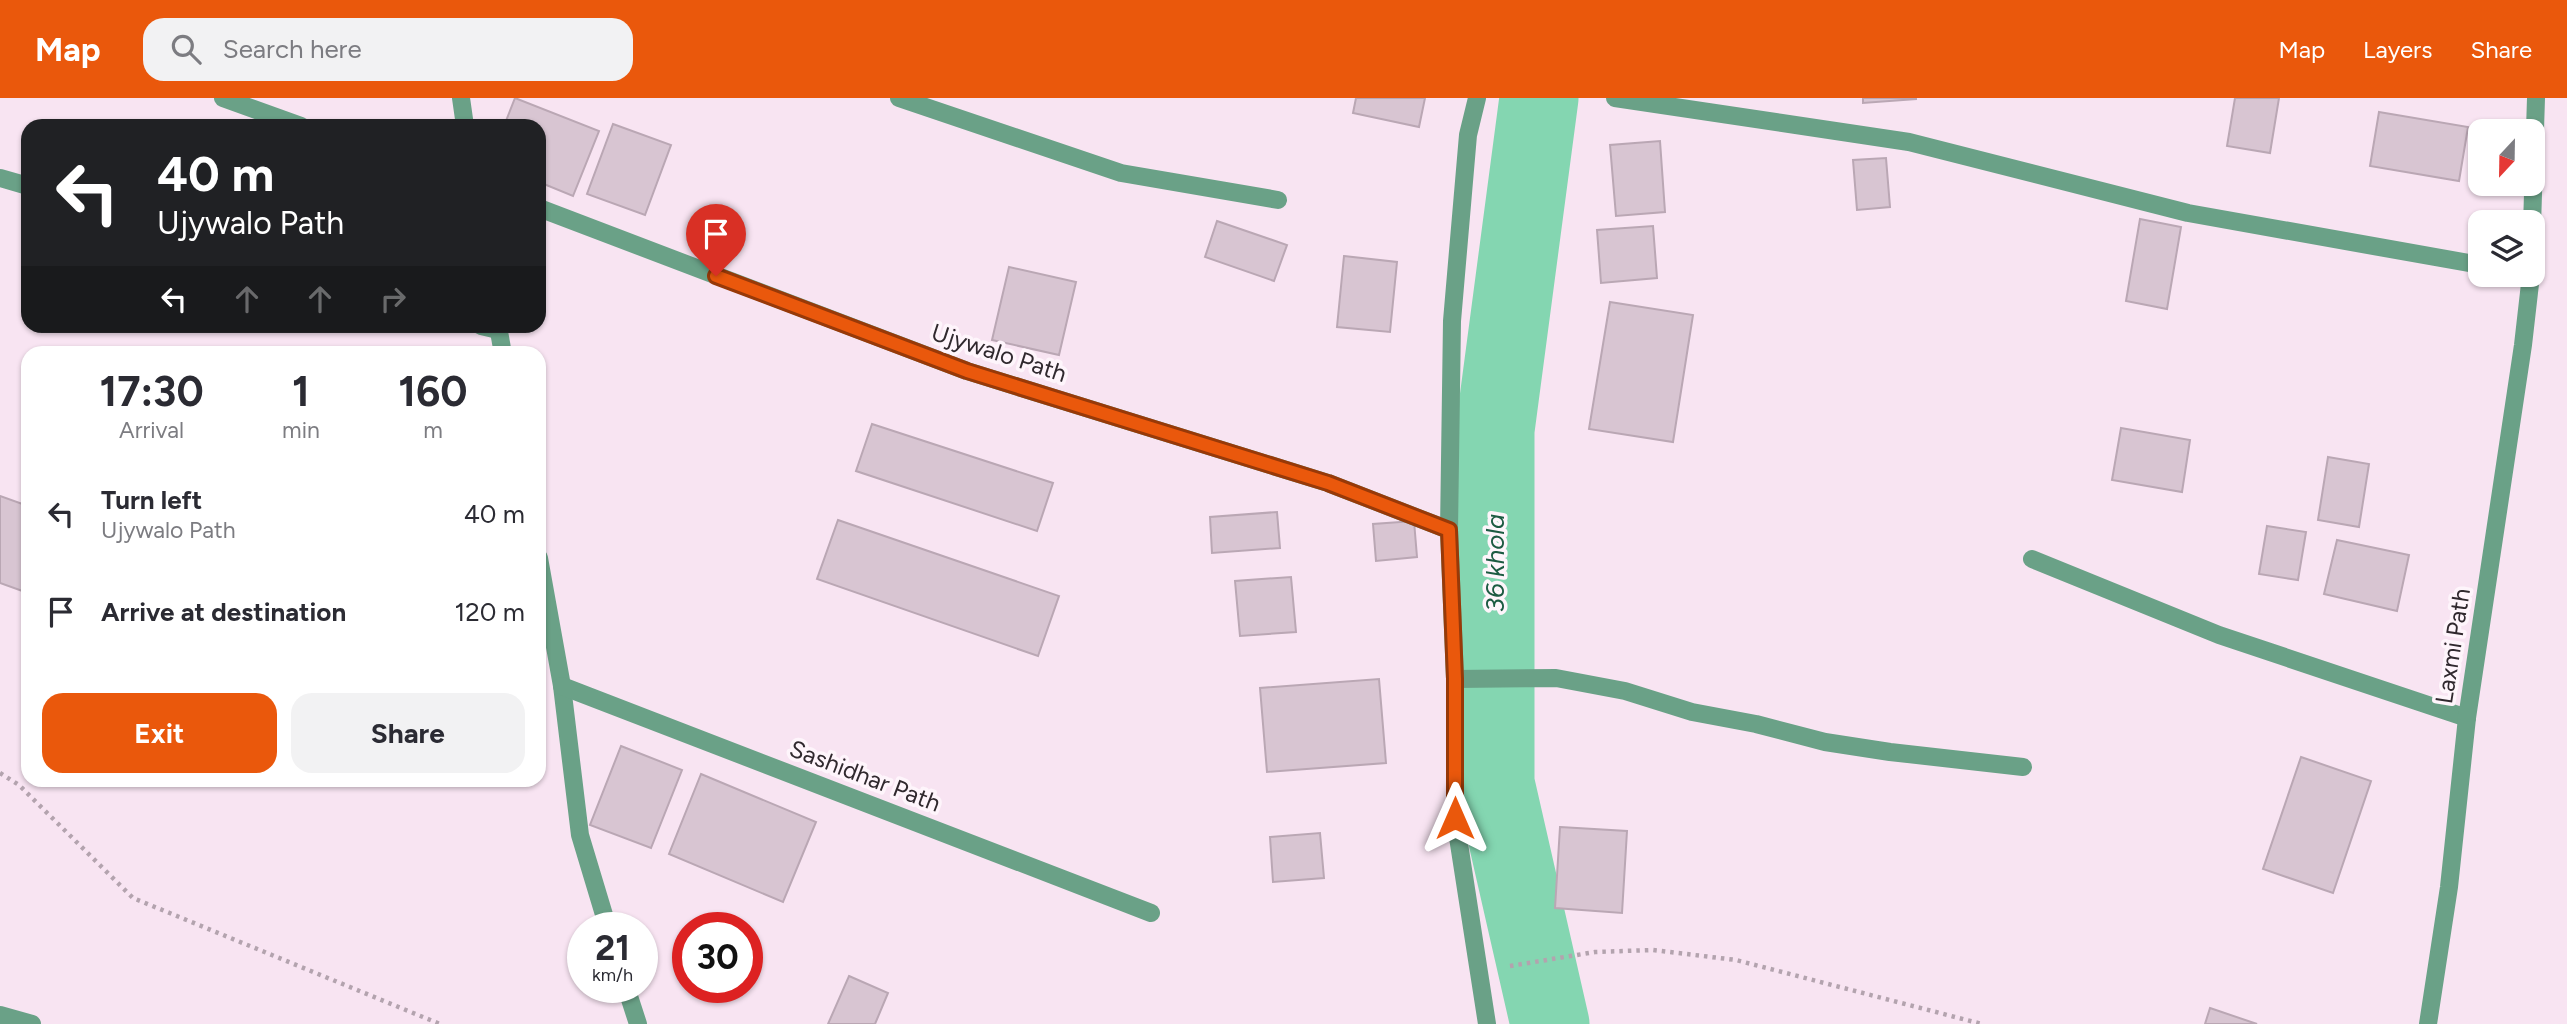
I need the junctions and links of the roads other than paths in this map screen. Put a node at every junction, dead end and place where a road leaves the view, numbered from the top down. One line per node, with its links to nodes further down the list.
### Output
1 (223, 98): 7 (street)
2 (461, 98): 8 (street)
3 (899, 98): 11 (street)
4 (1477, 98): 16 (street)
5 (1615, 98): 14 (street)
6 (2536, 98): 12 (street)
7 (282, 119)
8 (464, 119)
9 (0, 178): 10 (street)
10 (21, 184)
11 (1278, 200)
12 (2532, 210)
13 (546, 211): 16 (street, Ujywalo Path)
14 (2468, 263)
15 (2530, 287): 21 (street, Laxmi Path)
16 (1449, 530): 19 (street)
17 (2032, 559): 21 (street)
18 (546, 597): 20 (street)
19 (1462, 679): 22 (street); 29 (street)
20 (562, 686): 23 (street); 24 (street, Sashidhar Path)
21 (2467, 718): 30 (street, Laxmi Path)
22 (2023, 767)
23 (603, 912)
24 (1151, 913)
25 (633, 1003): 27 (street)
26 (0, 1015): 28 (street)
27 (641, 1023)
28 (32, 1024)
29 (1488, 1024)
30 (2428, 1024)

